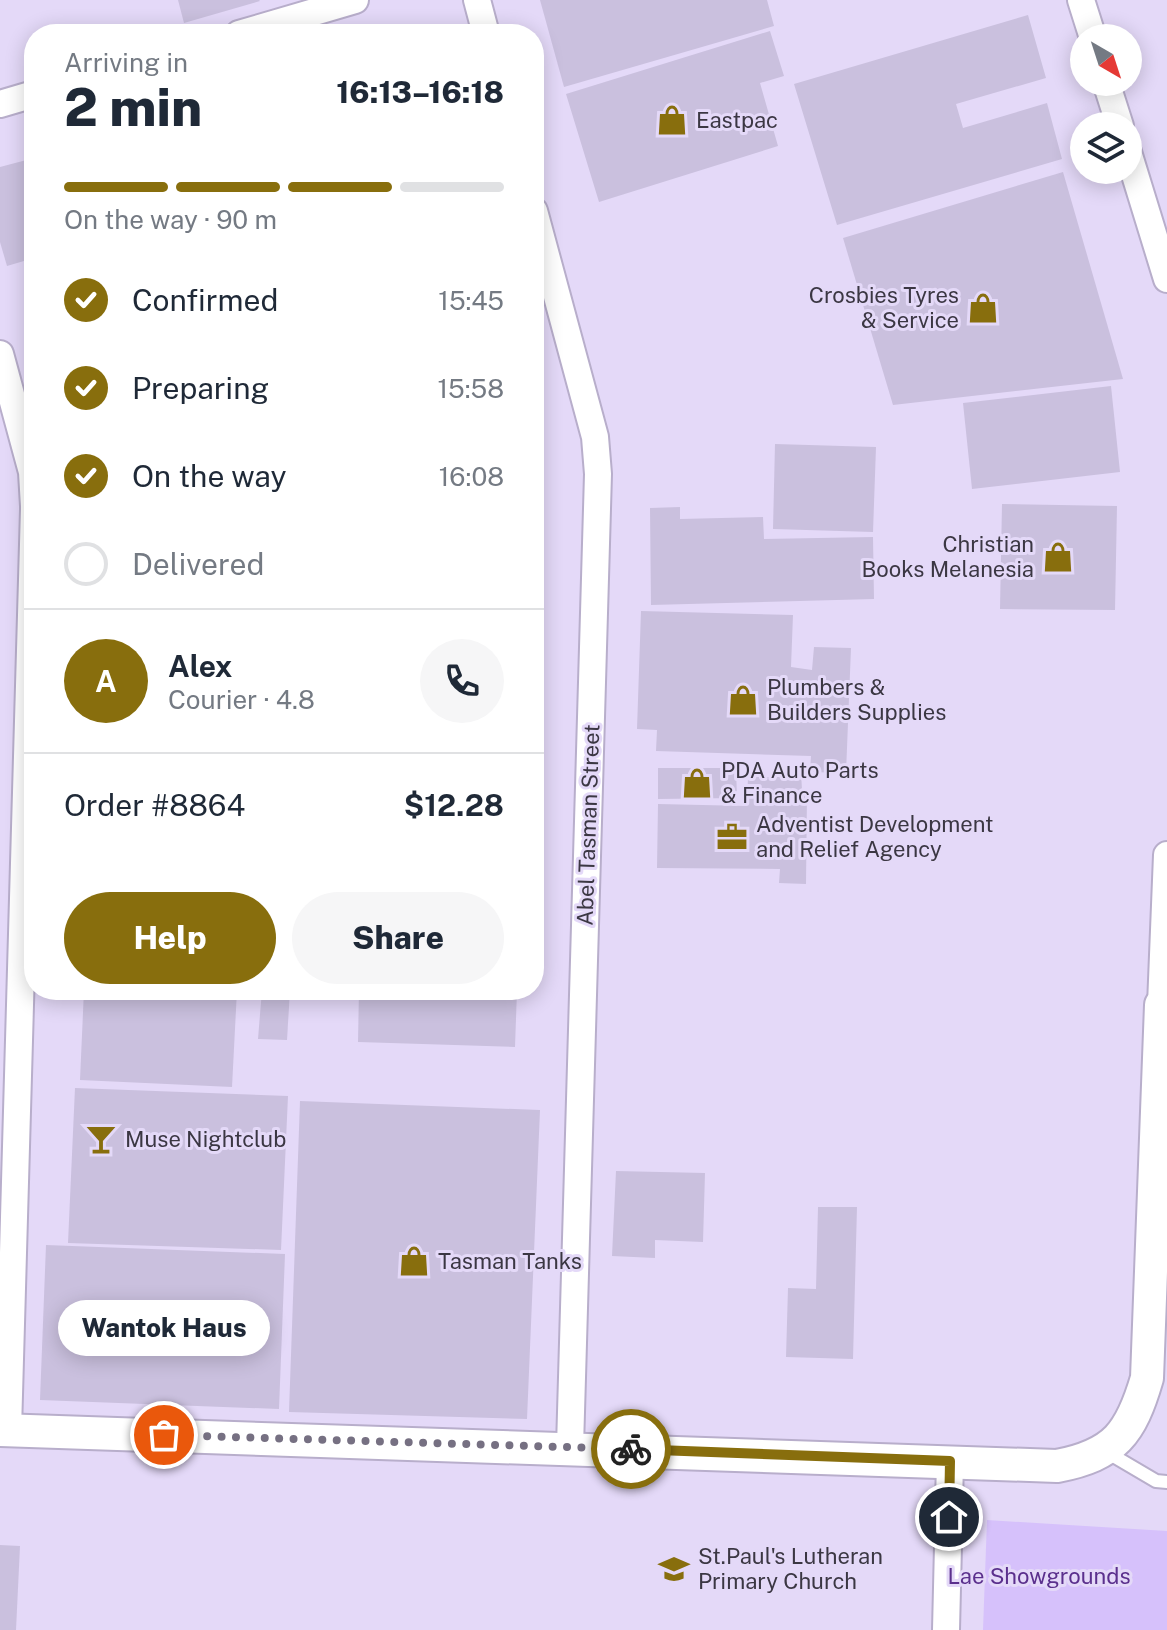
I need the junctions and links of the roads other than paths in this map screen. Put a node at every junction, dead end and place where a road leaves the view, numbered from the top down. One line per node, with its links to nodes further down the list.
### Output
1 (355, 0): 4 (street)
2 (477, 0): 5 (street)
3 (1081, 0): 6 (street)
4 (273, 24)
5 (483, 24)
6 (1089, 24)
7 (24, 97): 8 (street)
8 (0, 104)
9 (1138, 184): 11 (street)
10 (544, 248): 18 (street, Abel Tasman Street)
11 (1167, 279)
12 (0, 354): 13 (street)
13 (24, 442)
14 (24, 815): 17 (street)
15 (1167, 855): 16 (street)
16 (1164, 1005): 19 (street)
17 (4, 1430): 18 (street)
18 (570, 1447): 20 (street)
19 (1105, 1451): 20 (street); 21 (lane)
20 (950, 1461): 22 (street)
21 (1167, 1482)
22 (946, 1630)

